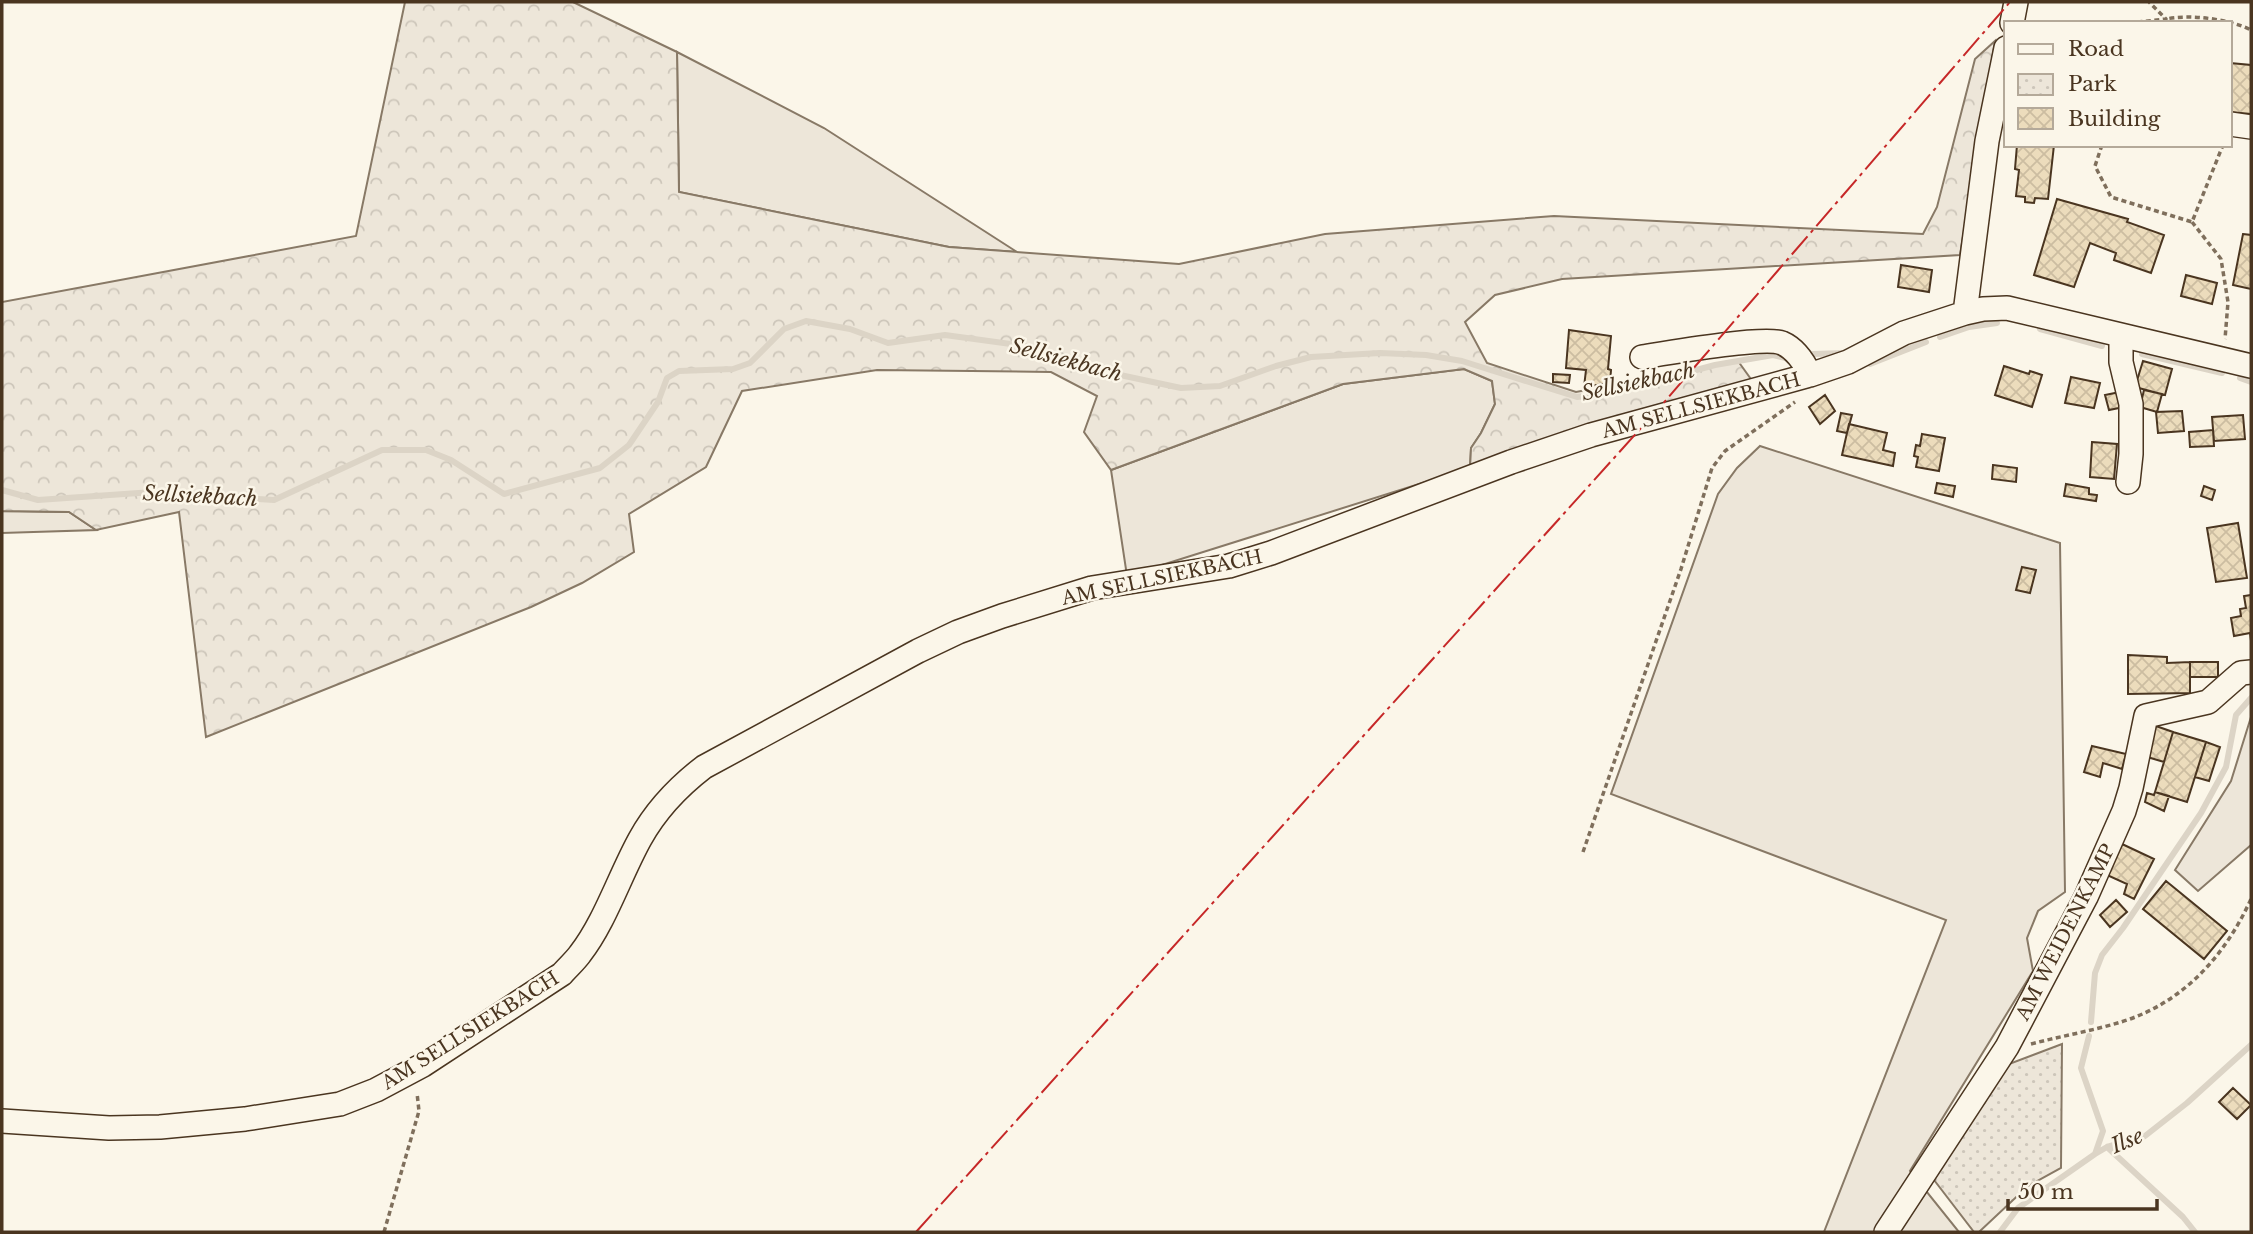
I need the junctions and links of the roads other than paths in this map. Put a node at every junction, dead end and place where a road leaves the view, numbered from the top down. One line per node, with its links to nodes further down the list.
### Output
1 (2016, 2): 2 (street)
2 (2012, 21)
3 (2004, 67): 4 (street)
4 (2000, 105): 7 (street)
5 (2232, 124): 6 (street)
6 (2251, 127)
7 (1965, 313): 8 (street, AM SELLSIEKBACH); 11 (street, AM SELLSIEKBACH)
8 (2121, 337): 10 (street, AM SELLSIEKBACH); 12 (street)
9 (1642, 357): 11 (street)
10 (2251, 366)
11 (1810, 375): 14 (street, AM SELLSIEKBACH)
12 (2128, 482)
13 (2251, 671): 15 (street, AM WEIDENKAMP)
14 (2, 1121)
15 (1885, 1232)

